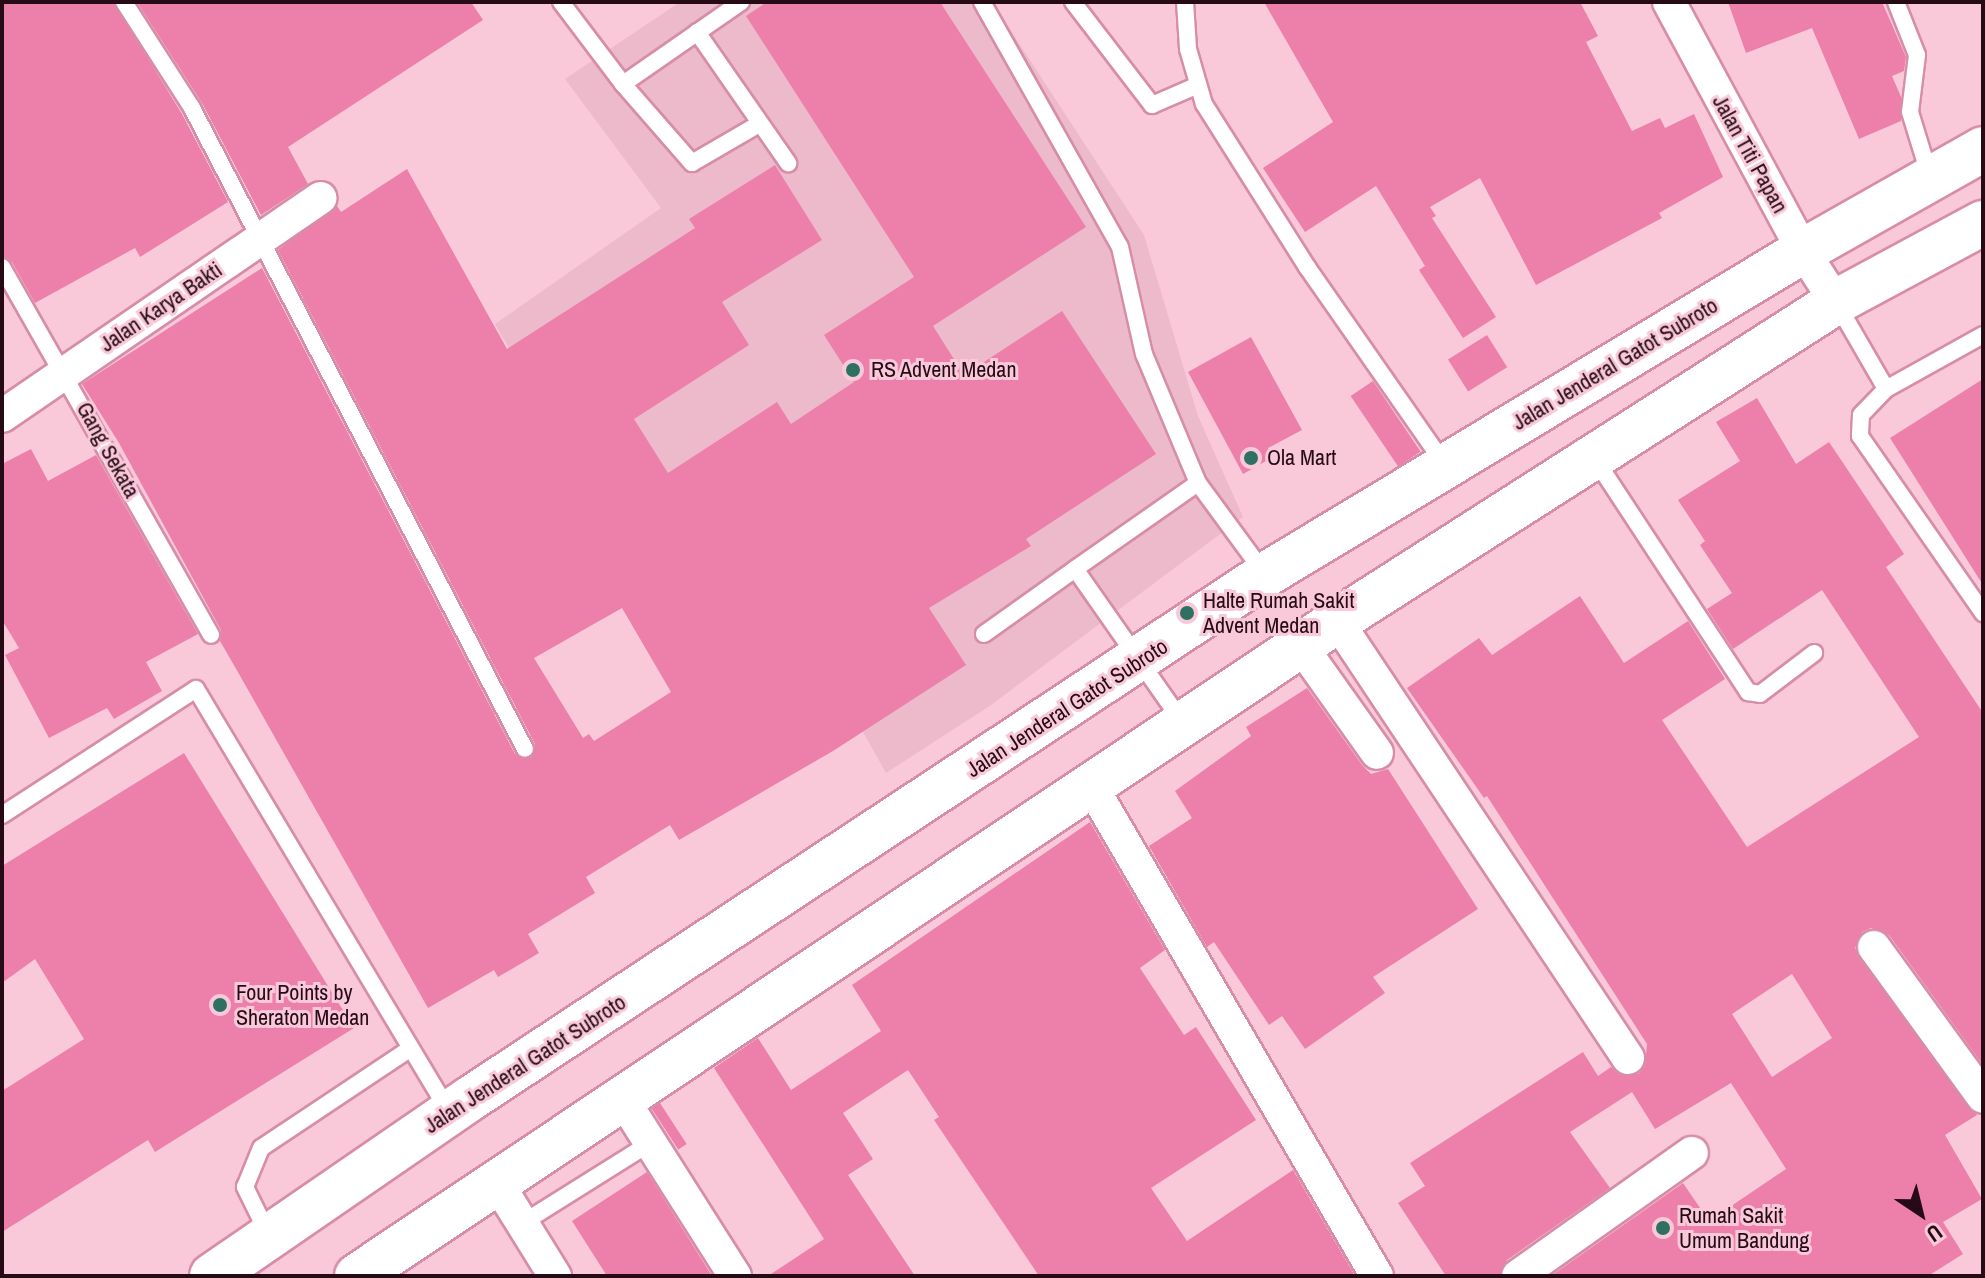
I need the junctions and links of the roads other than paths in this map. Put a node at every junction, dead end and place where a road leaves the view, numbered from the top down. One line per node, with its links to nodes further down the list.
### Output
1 (124, 2): 18 (lane)
2 (561, 2): 10 (lane)
3 (741, 2): 9 (lane)
4 (982, 2): 28 (lane)
5 (1073, 2): 11 (lane)
6 (1185, 2): 11 (lane)
7 (1669, 2): 19 (street, Jalan Titi Papan)
8 (1896, 2): 15 (lane)
9 (697, 32): 10 (lane); 12 (lane)
10 (623, 84): 12 (lane)
11 (1198, 85): 27 (lane)
12 (759, 124): 14 (lane)
13 (1983, 149): 15 (main road, Jalan Jenderal Gatot Subroto)
14 (788, 163)
15 (1931, 178): 19 (main road, Jalan Jenderal Gatot Subroto)
16 (320, 198): 18 (street, Jalan Karya Bakti)
17 (1983, 223): 21 (main road)
18 (260, 240): 23 (street, Jalan Karya Bakti); 39 (lane)
19 (1803, 251): 21 (street, Jalan Titi Papan); 27 (main road, Jalan Jenderal Gatot Subroto)
20 (2, 267): 23 (lane, Gang Sekata)
21 (1836, 302): 24 (lane); 26 (main road)
22 (1983, 335): 24 (lane)
23 (64, 373): 25 (street, Jalan Karya Bakti); 34 (lane, Gang Sekata)
24 (1886, 389): 31 (lane)
25 (2, 416)
26 (1594, 457): 32 (main road); 36 (lane)
27 (1445, 466): 30 (main road, Jalan Jenderal Gatot Subroto)
28 (1198, 483): 29 (lane); 30 (lane)
29 (1075, 569): 33 (lane); 37 (lane)
30 (1265, 575): 37 (main road, Jalan Jenderal Gatot Subroto)
31 (1983, 613)
32 (1337, 621): 35 (main road); 45 (street)
33 (984, 634)
34 (211, 635)
35 (1301, 646): 38 (main road); 40 (street)
36 (1814, 653)
37 (1140, 661): 38 (lane); 48 (main road, Jalan Jenderal Gatot Subroto)
38 (1185, 725): 41 (main road)
39 (525, 749)
40 (1377, 753)
41 (1092, 787): 47 (main road); 58 (street)
42 (2, 815): 44 (lane)
43 (1874, 947): 46 (street)
44 (408, 1050): 48 (lane); 53 (lane)
45 (1628, 1058)
46 (1983, 1097)
47 (622, 1098): 51 (main road); 57 (street)
48 (450, 1113): 53 (main road, Jalan Jenderal Gatot Subroto)
49 (636, 1152): 52 (lane)
50 (1692, 1153): 59 (street)
51 (496, 1181): 52 (street); 54 (main road)
52 (521, 1224): 56 (street)
53 (270, 1237): 55 (main road, Jalan Jenderal Gatot Subroto)
54 (363, 1274)
55 (212, 1276)
56 (555, 1276)
57 (735, 1276)
58 (1377, 1276)
59 (1518, 1276)

